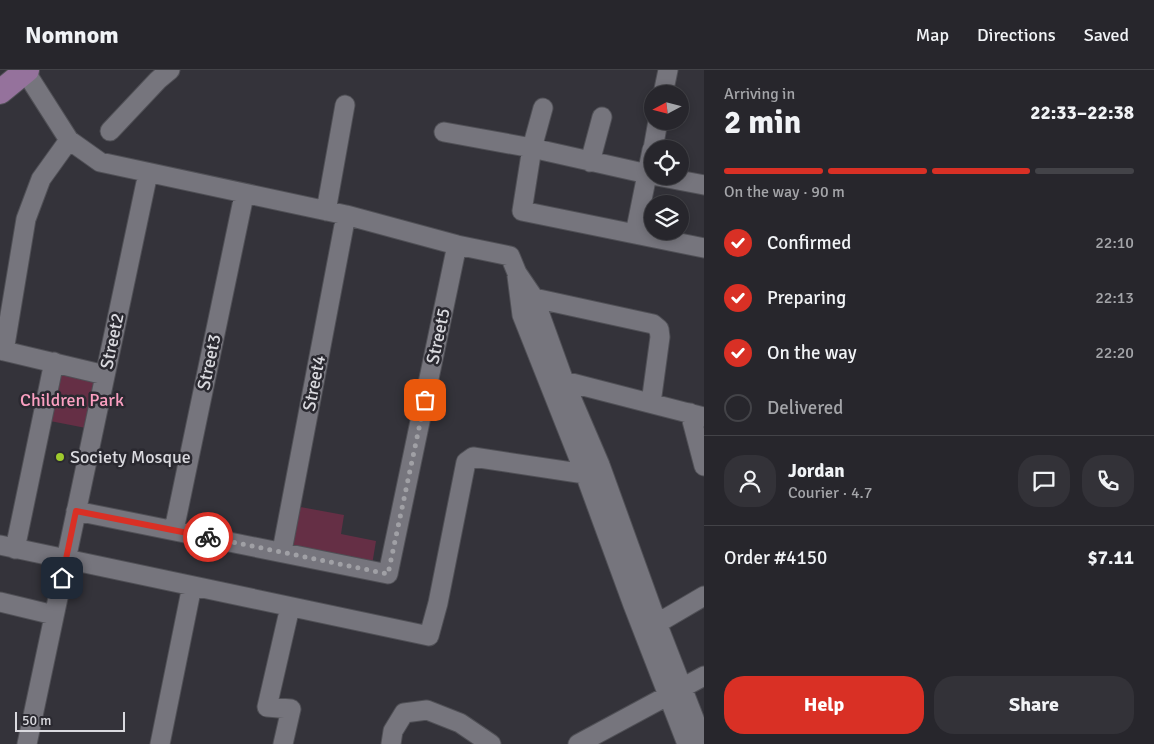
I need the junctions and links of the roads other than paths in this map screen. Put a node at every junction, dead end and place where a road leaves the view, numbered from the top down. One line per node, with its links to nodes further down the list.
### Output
1 (170, 70): 9 (street)
2 (668, 70): 4 (street)
3 (26, 71): 5 (main road); 11 (street)
4 (665, 85)
5 (0, 92)
6 (346, 105): 20 (street)
7 (543, 108): 12 (street)
8 (602, 117): 13 (street)
9 (110, 131)
10 (444, 132): 12 (street)
11 (69, 140): 14 (street); 27 (street)
12 (532, 148): 13 (street); 22 (street)
13 (590, 162): 15 (street)
14 (148, 173): 19 (street); 29 (street, Street2)
15 (644, 173)
16 (689, 182): 18 (street)
17 (649, 185): 22 (street)
18 (704, 185)
19 (243, 193): 20 (street); 36 (street, Street3)
20 (326, 211): 21 (street)
21 (346, 215): 23 (street); 38 (street, Street4)
22 (635, 234): 24 (street)
23 (457, 245): 25 (street); 38 (street, Street5)
24 (704, 248)
25 (517, 273): 26 (street); 30 (street)
26 (534, 298): 30 (street); 31 (street)
27 (2, 350): 28 (street)
28 (54, 362): 29 (street); 37 (street)
29 (105, 375): 35 (street, Street2)
30 (557, 384): 31 (street); 34 (street)
31 (651, 403): 32 (street)
32 (697, 415): 33 (street)
33 (704, 466)
34 (593, 469): 43 (street); 45 (street)
35 (76, 511): 36 (street); 39 (street, Street2)
36 (174, 530): 38 (street)
37 (8, 547): 39 (street)
38 (282, 552)
39 (66, 560): 40 (street); 44 (street, Street2)
40 (192, 586): 43 (street); 49 (street)
41 (704, 596): 45 (street)
42 (0, 602): 44 (street)
43 (290, 607): 50 (street)
44 (54, 615): 48 (street, Street2)
45 (650, 628): 47 (street)
46 (704, 676): 47 (street)
47 (675, 692): 53 (street); 54 (street); 55 (street)
48 (27, 744)
49 (160, 744)
50 (283, 744)
51 (391, 744): 52 (street)
52 (491, 744)
53 (578, 744)
54 (687, 744)
55 (704, 744)

